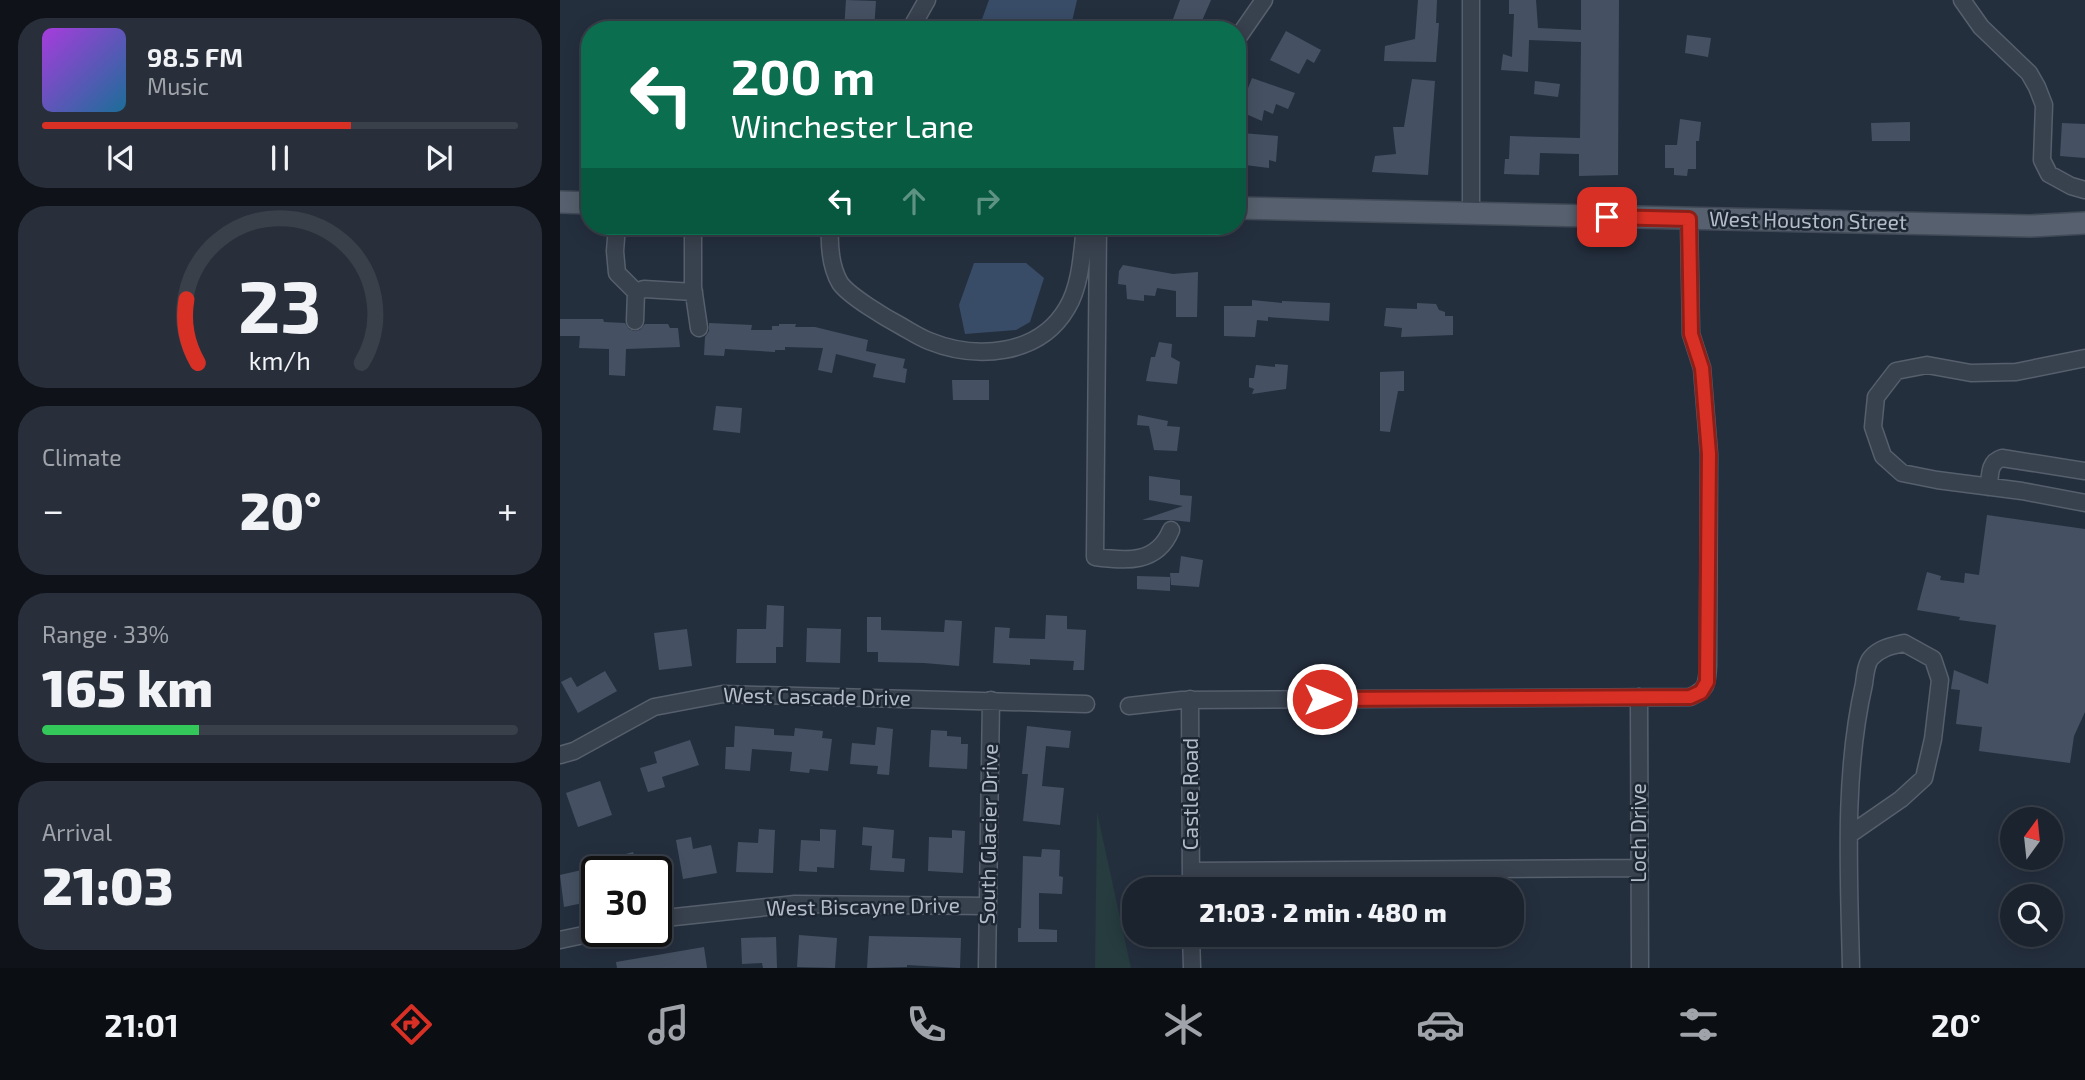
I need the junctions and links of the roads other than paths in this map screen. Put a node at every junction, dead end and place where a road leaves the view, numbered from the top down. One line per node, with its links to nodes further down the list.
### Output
1 (927, 0): 5 (street)
2 (1264, 0): 6 (street)
3 (1471, 0): 11 (street)
4 (1962, 0): 7 (street)
5 (916, 21)
6 (1246, 26)
7 (2085, 190)
8 (560, 202): 9 (main road)
9 (581, 203)
10 (1246, 208): 11 (main road, West Houston Street)
11 (1471, 214): 12 (main road, West Houston Street)
12 (1689, 219): 13 (main road, West Houston Street); 28 (street)
13 (2085, 223)
14 (616, 235): 19 (street)
15 (693, 235): 20 (street)
16 (830, 235): 17 (street)
17 (1084, 235)
18 (1098, 235): 27 (street)
19 (636, 292): 20 (street); 21 (street)
20 (694, 292): 22 (street)
21 (635, 321)
22 (699, 328)
23 (2085, 358): 25 (street)
24 (2085, 471): 25 (street)
25 (1989, 487): 26 (street)
26 (2085, 503)
27 (1171, 530)
28 (1639, 697): 29 (street); 35 (street, Loch Drive)
29 (1190, 699): 32 (street); 36 (street, Castle Road)
30 (992, 700): 31 (street, West Cascade Drive); 33 (street, West Cascade Drive); 38 (street, South Glacier Drive)
31 (1086, 704)
32 (1129, 706)
33 (560, 755)
34 (1849, 835): 34 (street); 46 (street)
35 (1639, 868): 36 (street); 45 (street, Loch Drive)
36 (1191, 871): 37 (street, Castle Road)
37 (1191, 877)
38 (986, 906): 39 (street, West Biscayne Drive); 43 (street, South Glacier Drive)
39 (672, 917)
40 (581, 936): 41 (street)
41 (560, 940)
42 (1191, 947): 44 (street)
43 (987, 968)
44 (1192, 968)
45 (1640, 968)
46 (1851, 968)

